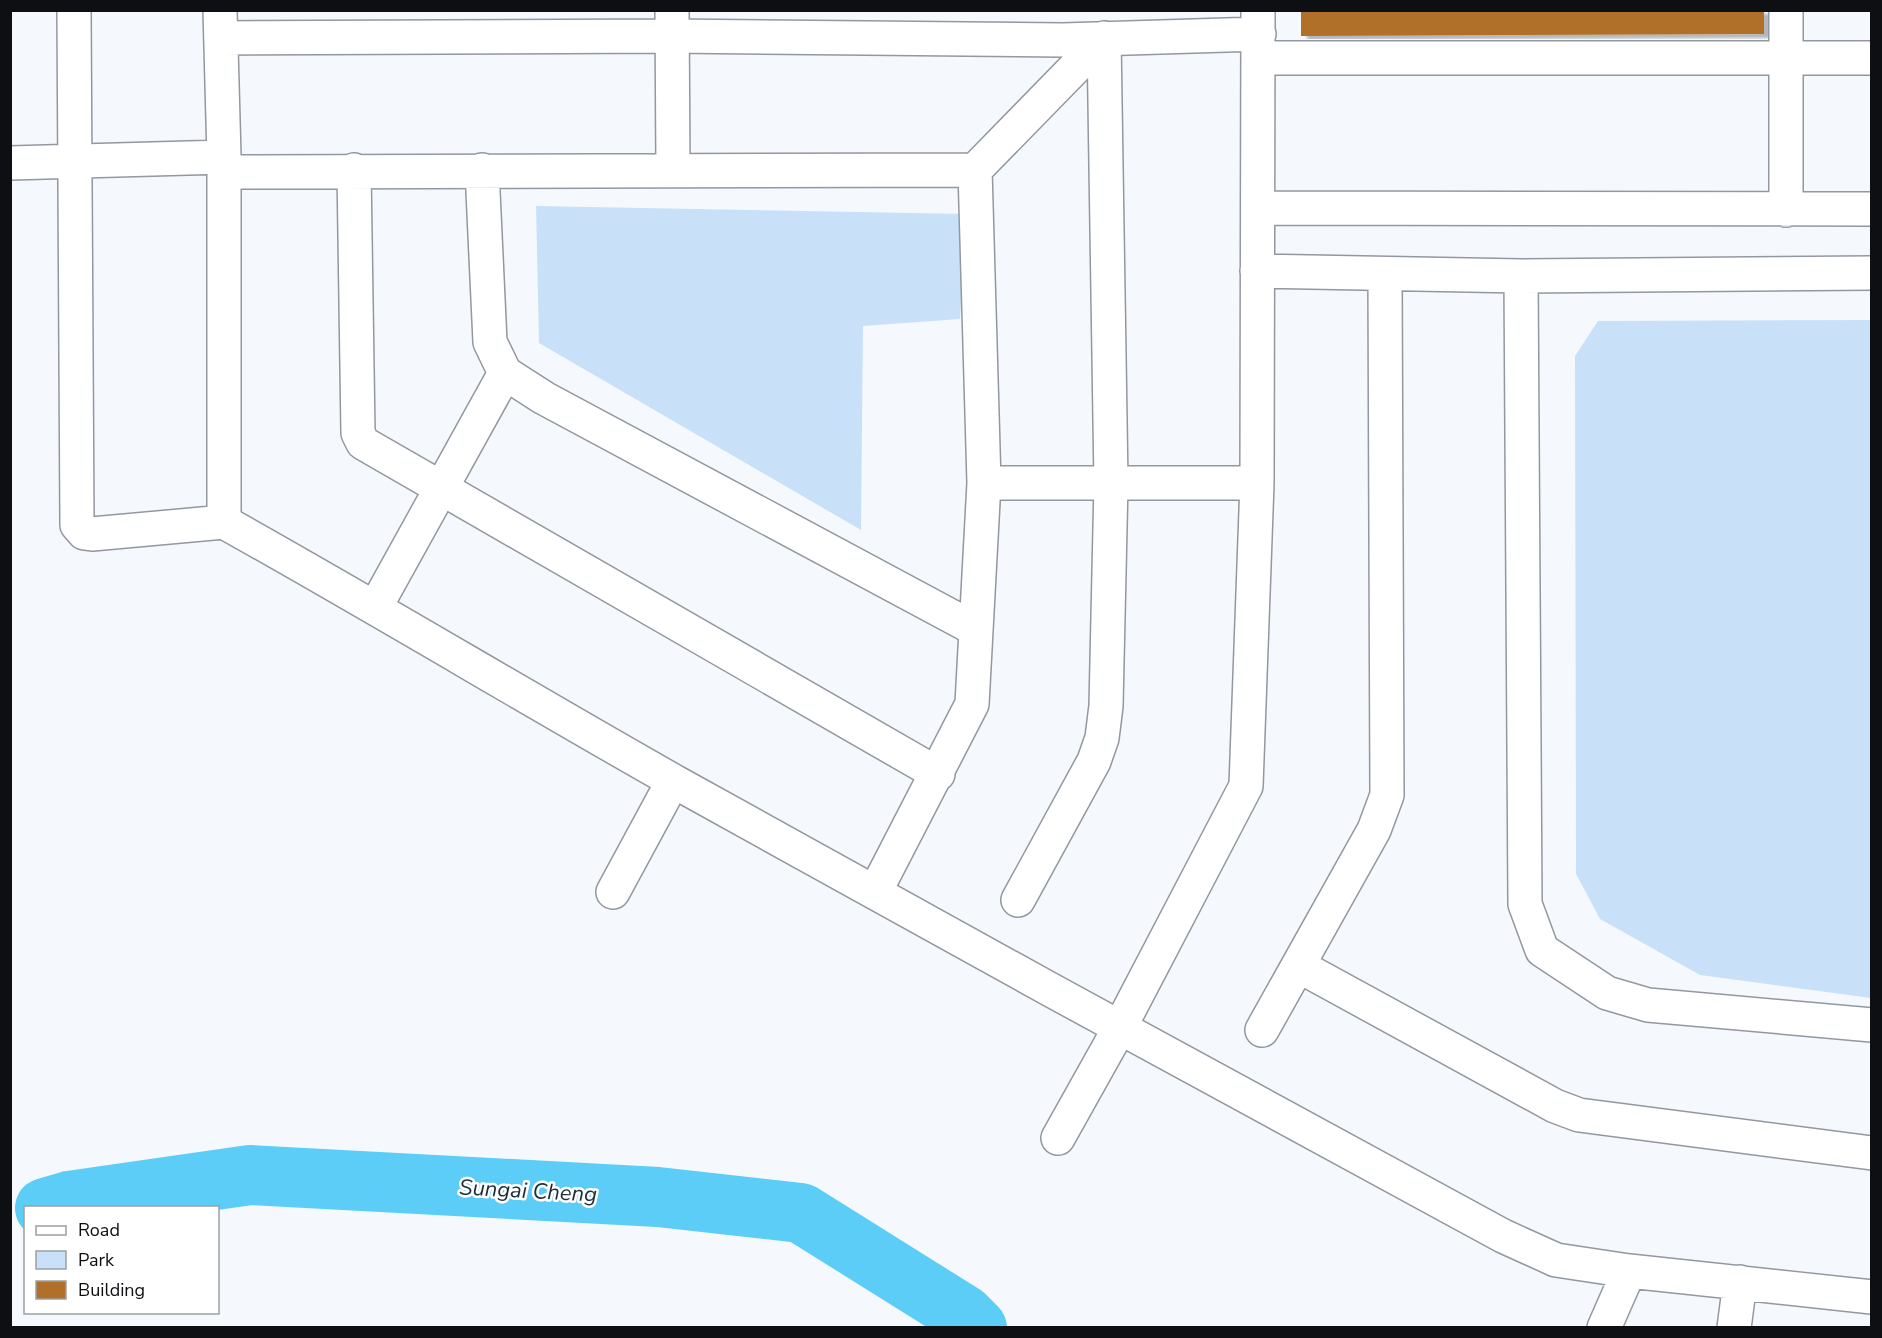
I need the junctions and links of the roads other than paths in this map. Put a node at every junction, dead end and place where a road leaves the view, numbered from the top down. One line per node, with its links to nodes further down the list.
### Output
1 (74, 10): 9 (street)
2 (1786, 10): 7 (street)
3 (671, 23): 4 (street); 6 (street); 12 (street)
4 (220, 24): 11 (street)
5 (1258, 34): 6 (street); 7 (street); 16 (street)
6 (1104, 38): 15 (street); 25 (street)
7 (1786, 58): 8 (street); 18 (street)
8 (1872, 58)
9 (73, 161): 10 (street); 11 (street); 28 (street)
10 (10, 163)
11 (224, 165): 13 (street); 28 (street)
12 (673, 169): 14 (street); 15 (street)
13 (354, 170): 14 (street); 27 (street)
14 (482, 170): 23 (street)
15 (975, 170): 24 (street)
16 (1258, 208): 18 (street); 19 (street)
17 (1872, 209): 18 (street)
18 (1786, 210)
19 (1257, 271): 21 (street); 26 (street)
20 (1872, 273): 22 (street)
21 (1385, 274): 22 (street); 36 (street)
22 (1521, 276): 37 (street)
23 (505, 373): 27 (street); 30 (street)
24 (984, 483): 25 (street); 30 (street)
25 (1111, 483): 26 (street); 35 (street)
26 (1257, 483): 38 (street)
27 (443, 488): 29 (street); 31 (street)
28 (224, 522): 29 (street)
29 (376, 606): 32 (street)
30 (975, 629): 31 (street)
31 (938, 774): 34 (street)
32 (673, 780): 33 (street); 34 (street)
33 (614, 892)
34 (875, 892): 38 (street)
35 (1018, 900)
36 (1299, 966): 39 (street); 41 (street)
37 (1872, 1024)
38 (1119, 1029): 40 (street); 42 (street)
39 (1263, 1030)
40 (1058, 1138)
41 (1872, 1153)
42 (1629, 1271): 43 (street); 45 (street)
43 (1740, 1282): 44 (street); 46 (street)
44 (1872, 1297)
45 (1604, 1328)
46 (1734, 1328)

